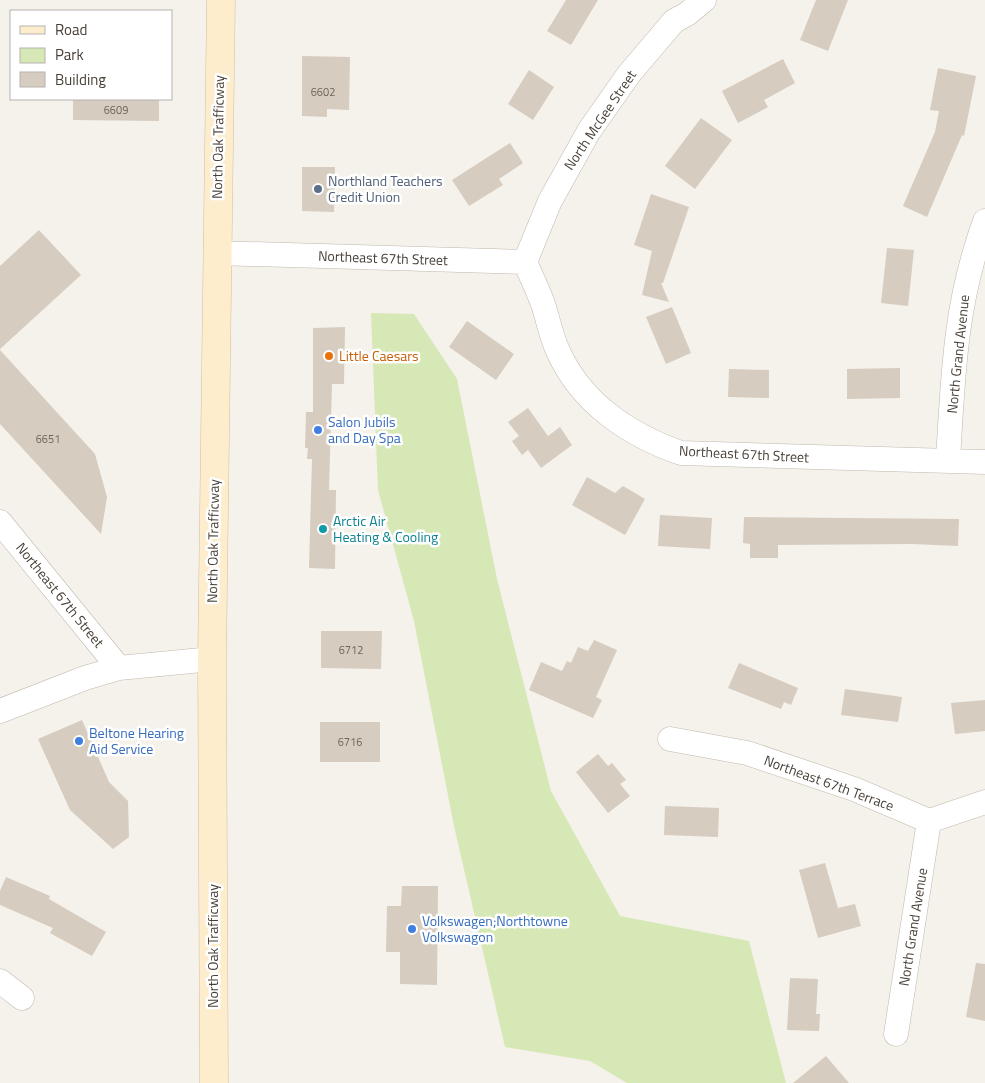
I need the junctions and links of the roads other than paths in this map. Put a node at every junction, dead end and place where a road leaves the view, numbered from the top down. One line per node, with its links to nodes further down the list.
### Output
1 (221, 0): 4 (main road, North Oak Trafficway)
2 (704, 0): 5 (street, North McGee Street)
3 (985, 221): 6 (street, North Grand Avenue)
4 (216, 254): 5 (street, Northeast 67th Street); 9 (main road, North Oak Trafficway)
5 (525, 262): 6 (street, Northeast 67th Street)
6 (948, 461): 7 (street, Northeast 67th Street)
7 (985, 462)
8 (0, 522): 10 (street, Northeast 67th Street)
9 (212, 659): 10 (street); 18 (main road, North Oak Trafficway)
10 (120, 668): 11 (street)
11 (0, 711)
12 (670, 739): 14 (street, Northeast 67th Terrace)
13 (985, 802): 14 (street)
14 (929, 821): 17 (street, North Grand Avenue)
15 (0, 981): 16 (street)
16 (22, 998)
17 (896, 1034)
18 (214, 1083)

